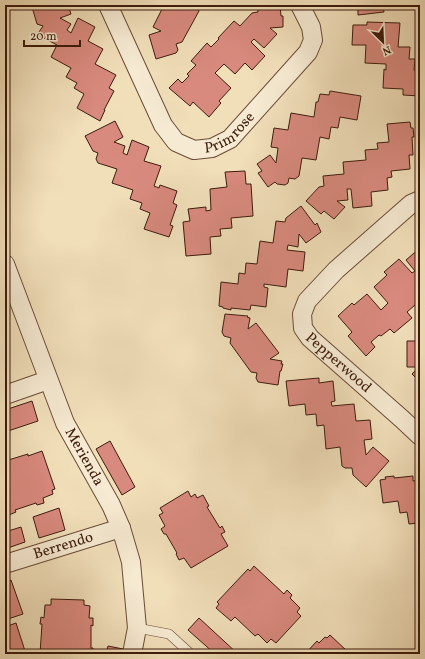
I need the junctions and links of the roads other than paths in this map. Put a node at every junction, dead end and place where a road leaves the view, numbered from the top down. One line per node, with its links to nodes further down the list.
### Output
1 (108, 5): 2 (street, Primrose)
2 (300, 5)
3 (420, 200): 7 (street, Pepperwood)
4 (5, 264): 5 (street, Merienda)
5 (48, 380): 6 (street); 8 (street, Merienda)
6 (5, 395)
7 (420, 436)
8 (121, 528): 9 (street, Berrendo); 10 (street, Merienda)
9 (5, 564)
10 (137, 628): 11 (street, Merienda); 12 (lane)
11 (132, 654)
12 (191, 654)

